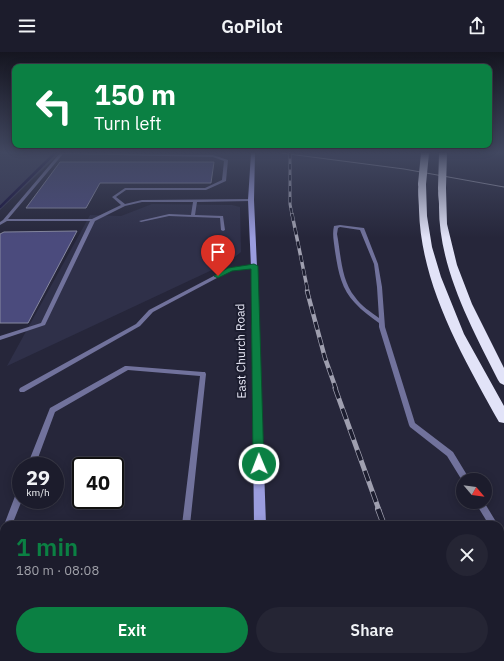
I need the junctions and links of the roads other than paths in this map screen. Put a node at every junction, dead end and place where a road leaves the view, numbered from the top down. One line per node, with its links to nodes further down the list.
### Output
1 (38, 181): 10 (lane)
2 (223, 181): 8 (lane)
3 (251, 181): 6 (street, East Church Road)
4 (422, 181): 20 (highway, bridge)
5 (442, 181): 18 (highway, bridge)
6 (251, 200): 7 (lane); 15 (street, East Church Road)
7 (195, 201): 8 (lane); 9 (lane)
8 (124, 205): 11 (lane)
9 (193, 216): 12 (lane); 14 (lane)
10 (5, 220): 11 (lane); 13 (lane)
11 (94, 220): 17 (lane)
12 (141, 221)
13 (0, 224)
14 (223, 230)
15 (254, 266): 19 (lane); 27 (street, East Church Road)
16 (382, 323): 16 (lane); 22 (lane)
17 (0, 338)
18 (504, 380)
19 (22, 390)
20 (504, 418)
21 (34, 457): 26 (lane)
22 (462, 473)
23 (14, 509): 25 (lane)
24 (484, 509): 28 (lane)
25 (10, 521)
26 (186, 521)
27 (260, 521)
28 (491, 521)

